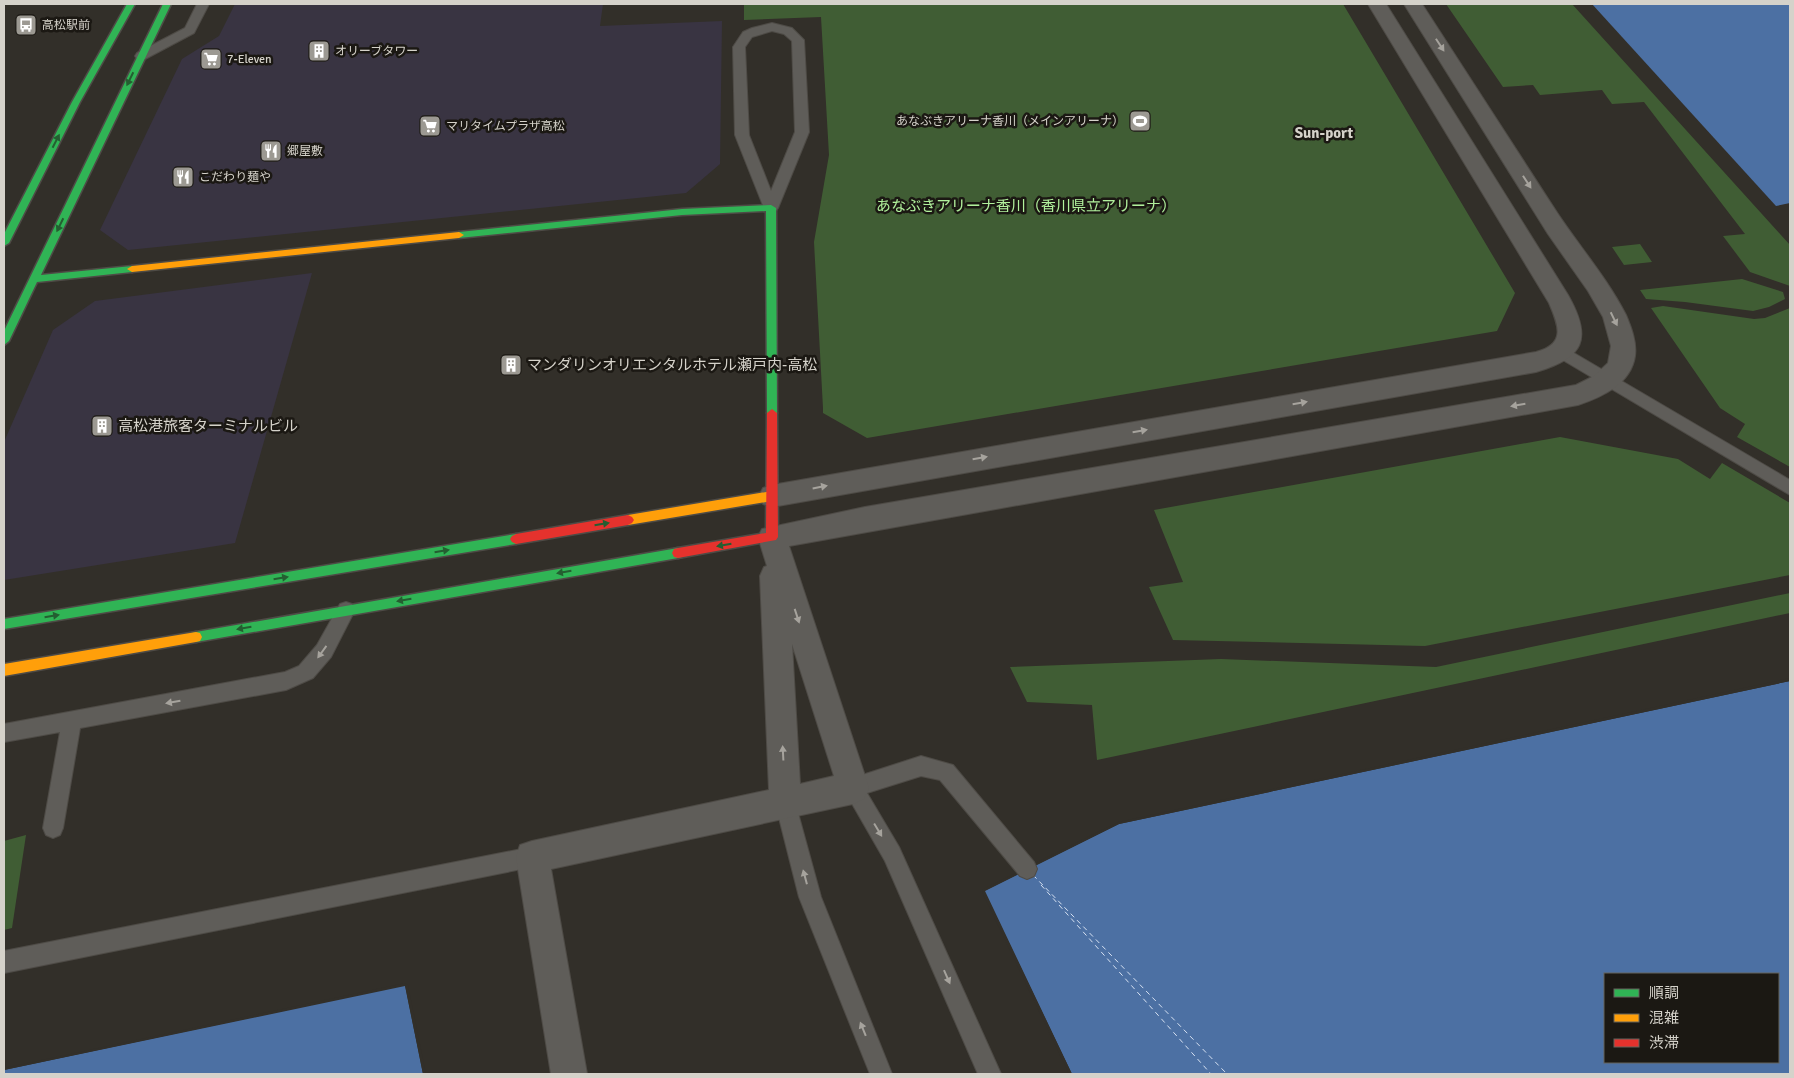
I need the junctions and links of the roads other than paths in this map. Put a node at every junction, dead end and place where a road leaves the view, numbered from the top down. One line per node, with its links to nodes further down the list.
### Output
1 (130, 4): 8 (street, one-way to 1)
2 (167, 4): 6 (street)
3 (203, 4): 6 (lane)
4 (1377, 4): 11 (street)
5 (1413, 4): 12 (street, one-way to 12)
6 (141, 56): 9 (street, one-way to 9)
7 (771, 208): 7 (lane); 9 (street); 14 (street)
8 (4, 243)
9 (34, 279): 10 (street)
10 (4, 341)
11 (1562, 352): 12 (lane); 14 (street, one-way to 11)
12 (1608, 380): 13 (lane); 15 (street, one-way to 15)
13 (1790, 488)
14 (772, 496): 15 (street); 17 (street, one-way to 14)
15 (772, 537): 16 (street, one-way to 16); 21 (street, one-way to 21); 22 (street, one-way to 15)
16 (346, 610): 18 (street, one-way to 18); 19 (lane, one-way to 19)
17 (4, 624)
18 (4, 670)
19 (72, 720): 20 (lane); 23 (lane)
20 (4, 732)
21 (853, 788): 22 (street); 25 (lane); 29 (lane, one-way to 29)
22 (785, 802): 24 (street); 28 (lane, one-way to 22)
23 (54, 828)
24 (532, 857): 26 (lane); 27 (street)
25 (1027, 870)
26 (4, 962)
27 (569, 1074)
28 (881, 1074)
29 (990, 1074)

